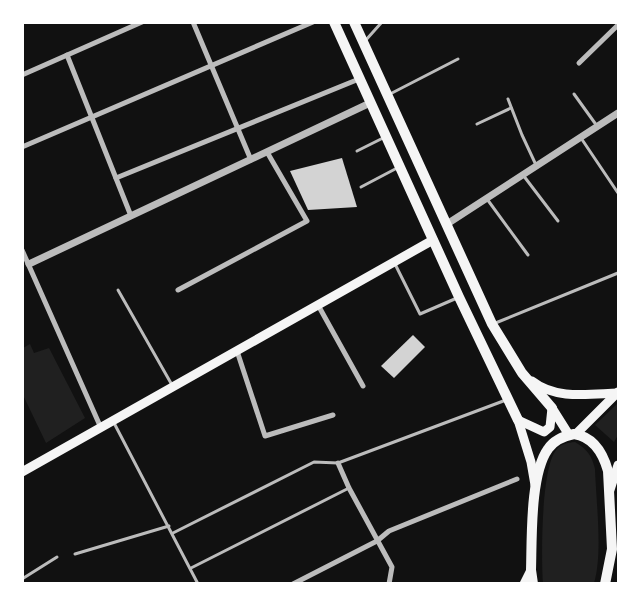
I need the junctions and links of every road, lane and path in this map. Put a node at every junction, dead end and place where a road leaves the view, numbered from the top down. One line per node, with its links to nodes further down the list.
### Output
1 (142, 22): 9 (street)
2 (193, 22): 12 (street)
3 (313, 22): 12 (street)
4 (334, 22): 14 (highway)
5 (354, 22): 8 (highway)
6 (382, 22): 8 (lane)
7 (618, 25): 11 (street)
8 (363, 43): 16 (highway)
9 (67, 55): 13 (street); 21 (street)
10 (458, 60): 16 (lane)
11 (579, 63)
12 (212, 66): 21 (street); 24 (street)
13 (22, 75)
14 (359, 79): 18 (highway); 24 (street)
15 (574, 94): 23 (lane)
16 (387, 95): 40 (highway)
17 (508, 99): 19 (lane)
18 (370, 103): 25 (highway); 29 (street)
19 (512, 108): 22 (lane); 32 (lane)
20 (618, 113): 23 (street)
21 (92, 117): 27 (street); 34 (street)
22 (477, 124)
23 (597, 127): 26 (street)
24 (238, 128): 30 (street); 34 (street)
25 (386, 136): 28 (lane); 31 (highway)
26 (581, 138): 32 (street); 36 (lane)
27 (22, 147)
28 (356, 151)
29 (267, 152): 30 (street); 48 (street)
30 (251, 160): 38 (street)
31 (399, 166): 35 (lane); 41 (highway)
32 (537, 166): 33 (street)
33 (523, 175): 37 (street); 39 (lane)
34 (116, 178): 38 (street)
35 (361, 187)
36 (618, 193)
37 (487, 198): 40 (street); 43 (lane)
38 (131, 216): 45 (street)
39 (558, 221)
40 (447, 224): 51 (highway)
41 (433, 240): 44 (main road); 49 (highway)
42 (22, 250): 45 (street)
43 (528, 255)
44 (394, 261): 49 (lane); 50 (main road)
45 (29, 264): 62 (street)
46 (618, 273): 51 (lane)
47 (118, 290): 55 (lane)
48 (178, 290)
49 (459, 297): 57 (highway)
50 (318, 304): 52 (main road); 54 (street)
51 (492, 324): 53 (highway)
52 (236, 351): 55 (main road); 59 (street)
53 (522, 373): 56 (main road); 58 (highway)
54 (363, 386)
55 (173, 387): 61 (main road)
56 (618, 392): 63 (main road)
57 (507, 400): 60 (highway); 64 (lane)
58 (552, 408): 60 (main road); 63 (main road)
59 (333, 415)
60 (518, 420): 68 (main road)
61 (113, 421): 62 (main road); 72 (lane)
62 (101, 428): 66 (main road)
63 (573, 434): 68 (highway); 70 (highway)
64 (338, 463): 69 (street); 73 (lane)
65 (618, 465): 70 (main road)
66 (22, 472)
67 (517, 479): 75 (street)
68 (535, 486): 79 (highway)
69 (349, 488): 75 (street); 78 (lane)
70 (610, 490): 71 (highway)
71 (610, 515): 74 (highway); 86 (highway)
72 (169, 526): 73 (lane); 76 (lane)
73 (173, 532): 78 (lane)
74 (618, 539)
75 (377, 541): 82 (street); 83 (street)
76 (76, 554)
77 (57, 557): 80 (lane)
78 (191, 568): 81 (lane)
79 (531, 570): 84 (main road); 85 (highway)
80 (22, 579)
81 (198, 584)
82 (293, 584)
83 (388, 584)
84 (524, 584)
85 (533, 584)
86 (605, 584)

